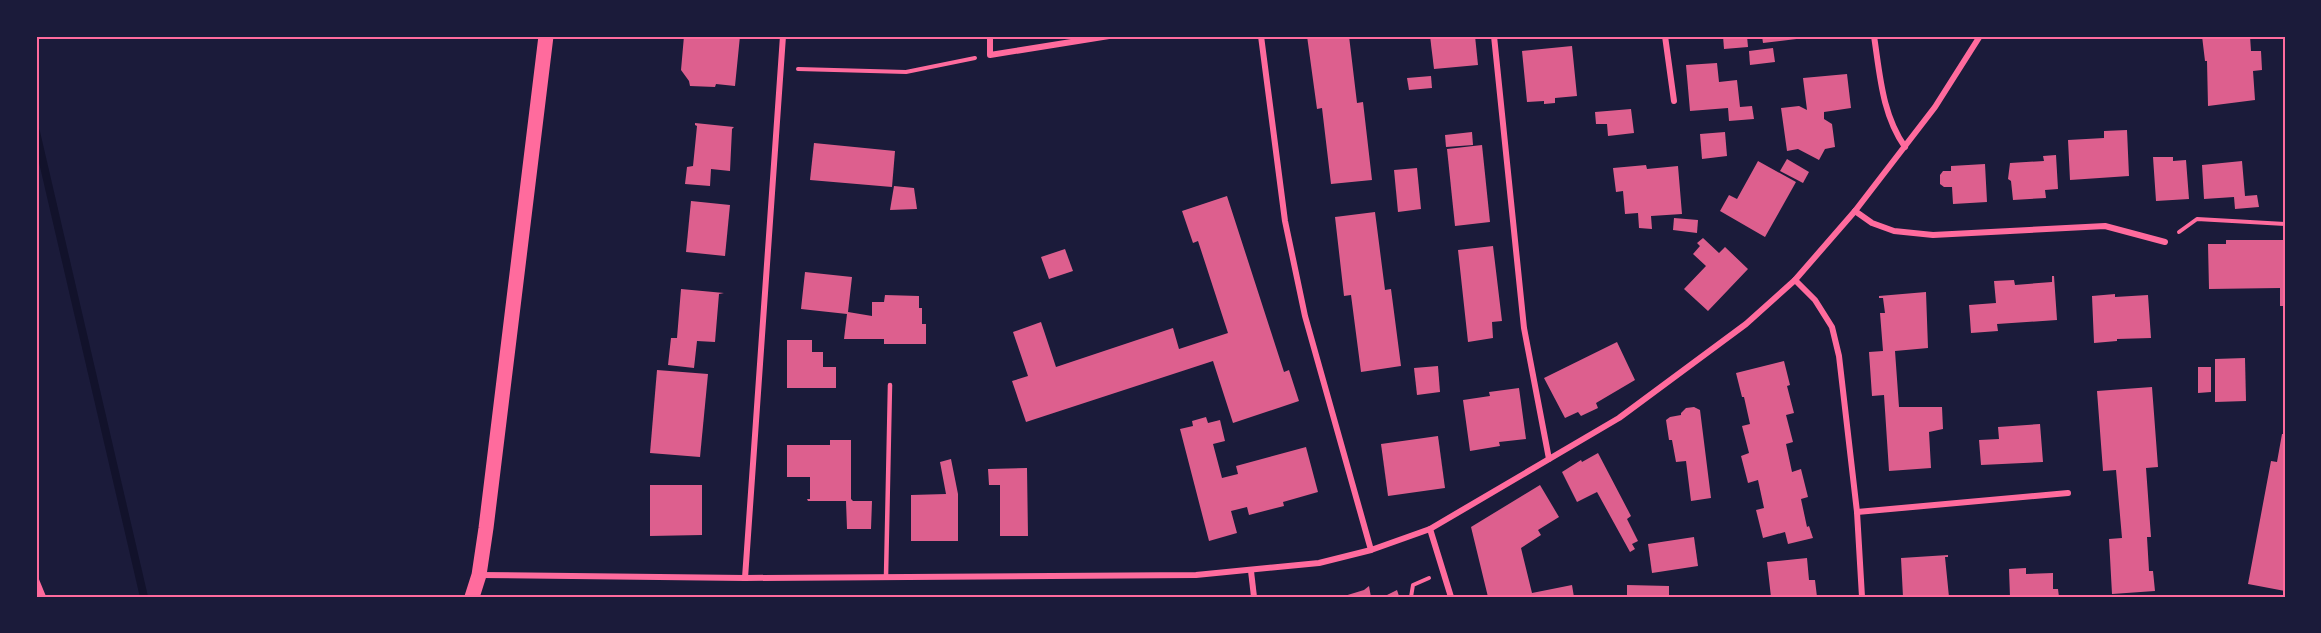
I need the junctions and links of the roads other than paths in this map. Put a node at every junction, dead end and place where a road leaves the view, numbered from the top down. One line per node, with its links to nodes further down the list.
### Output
1 (546, 36): 22 (main road)
2 (783, 36): 24 (street)
3 (990, 36): 4 (street)
4 (1109, 36)
5 (1261, 36): 20 (street)
6 (1494, 36): 16 (street)
7 (1665, 36): 10 (street)
8 (1874, 36): 11 (street)
9 (1980, 36): 11 (street)
10 (1674, 100)
11 (1905, 147): 12 (street)
12 (1855, 211): 13 (street); 14 (street)
13 (2165, 243)
14 (1795, 280): 16 (street); 18 (street)
15 (890, 385): 23 (lane)
16 (1549, 459): 19 (street)
17 (2068, 494): 18 (street)
18 (1857, 512): 30 (street)
19 (1430, 529): 20 (street); 29 (street)
20 (1371, 550): 21 (street)
21 (1251, 571): 23 (street); 28 (street)
22 (479, 575): 24 (street); 27 (main road)
23 (886, 577): 24 (street)
24 (745, 578)
25 (36, 580): 26 (street)
26 (43, 597)
27 (472, 597)
28 (1254, 597)
29 (1451, 597)
30 (1862, 597)

